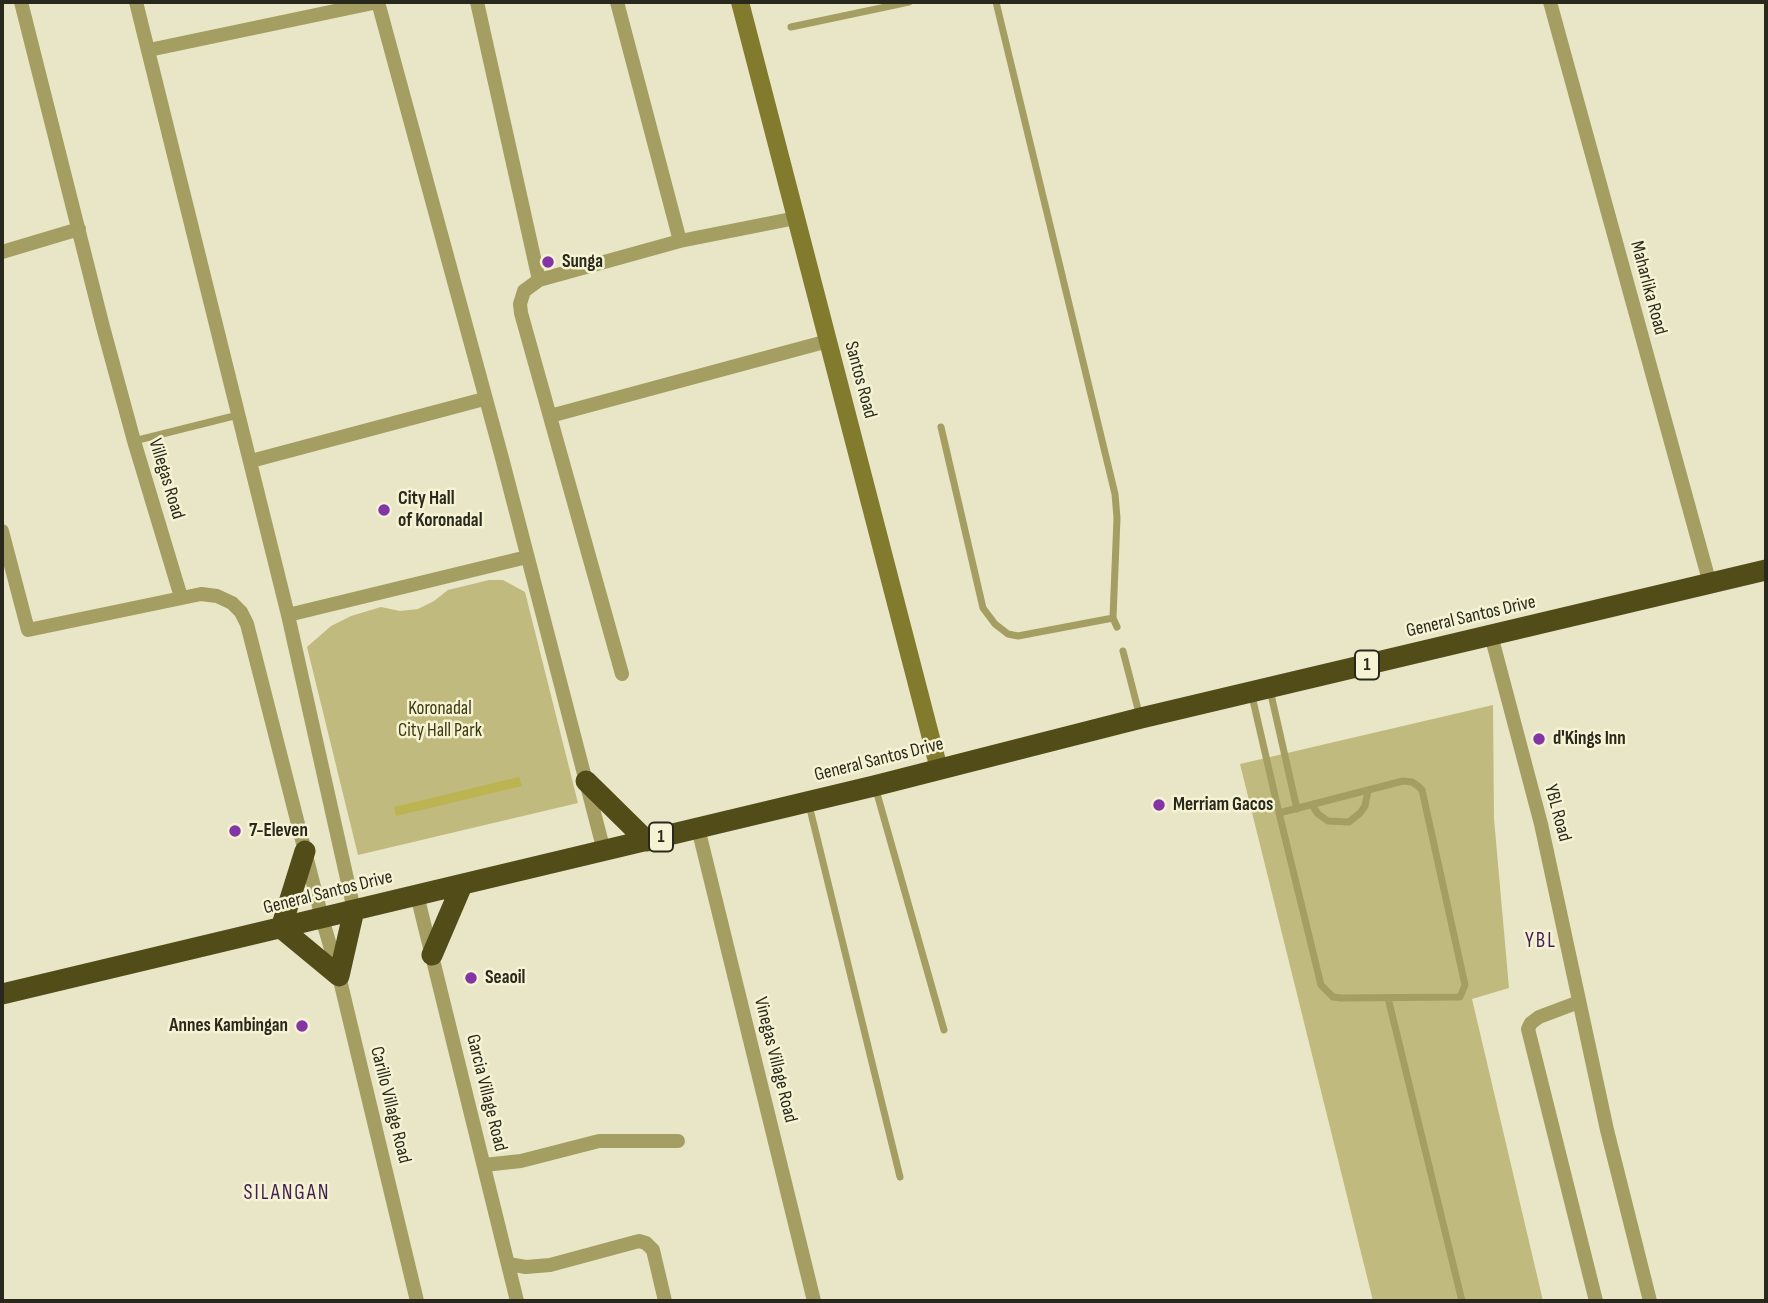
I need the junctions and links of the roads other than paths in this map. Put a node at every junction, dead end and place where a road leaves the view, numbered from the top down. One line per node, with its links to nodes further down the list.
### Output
1 (21, 2): 13 (street, Villegas Road)
2 (136, 2): 11 (street)
3 (378, 2): 11 (street); 18 (street)
4 (477, 2): 16 (street)
5 (617, 2): 14 (street)
6 (740, 2): 12 (street, Santos Road)
7 (909, 2): 10 (lane)
8 (996, 2): 30 (lane)
9 (1550, 2): 27 (street, Maharlika Road)
10 (791, 27)
11 (149, 50): 19 (street)
12 (796, 218): 14 (street); 17 (street, Santos Road)
13 (79, 229): 15 (street); 22 (street, Villegas Road)
14 (680, 241): 16 (street)
15 (2, 252)
16 (539, 280): 20 (street)
17 (828, 341): 20 (street); 37 (street, Santos Road)
18 (485, 398): 23 (street); 25 (street)
19 (238, 415): 22 (lane); 23 (street)
20 (550, 416): 34 (street)
21 (942, 427): 30 (lane)
22 (134, 441): 28 (street, Villegas Road)
23 (251, 461): 29 (street)
24 (2, 531): 28 (street)
25 (527, 556): 29 (street); 38 (street)
26 (1766, 570): 27 (highway, General Santos Drive / 1)
27 (1710, 583): 32 (highway, General Santos Drive / 1)
28 (181, 597): 47 (street)
29 (288, 615): 51 (street)
30 (1113, 618): 31 (lane)
31 (1116, 627)
32 (1491, 635): 35 (highway, General Santos Drive / 1); 58 (street, YBL Road)
33 (1123, 650): 36 (lane)
34 (622, 674)
35 (1260, 691): 36 (highway, General Santos Drive / 1); 43 (lane); 44 (lane)
36 (1141, 718): 37 (highway, General Santos Drive / 1)
37 (939, 769): 39 (highway, General Santos Drive / 1)
38 (586, 781): 46 (highway); 48 (street)
39 (874, 786): 41 (highway, General Santos Drive / 1); 59 (lane)
40 (1368, 790): 42 (lane); 42 (lane); 57 (lane)
41 (808, 801): 45 (highway, General Santos Drive / 1); 62 (lane)
42 (1312, 805): 43 (lane)
43 (1297, 809): 44 (lane)
44 (1279, 813): 57 (lane)
45 (698, 828): 46 (highway, General Santos Drive / 1); 67 (street, Vinegas Village Road)
46 (646, 841): 48 (highway, General Santos Drive / 1)
47 (305, 851): 52 (street); 53 (highway)
48 (604, 851): 49 (highway, General Santos Drive / 1)
49 (462, 885): 50 (highway, General Santos Drive / 1); 54 (highway)
50 (417, 895): 51 (highway, General Santos Drive / 1); 54 (street, Garcia Village Road)
51 (354, 910): 52 (highway, General Santos Drive / 1); 55 (highway)
52 (322, 918): 53 (highway, General Santos Drive / 1); 55 (street, Carillo Village Road)
53 (281, 928): 55 (highway); 56 (highway, General Santos Drive / 1)
54 (432, 954): 61 (street, Garcia Village Road)
55 (339, 976): 64 (street, Carillo Village Road)
56 (2, 995)
57 (1388, 998): 68 (lane)
58 (1580, 1002): 69 (street); 70 (street, YBL Road)
59 (944, 1030)
60 (678, 1141): 61 (street)
61 (484, 1165): 63 (street, Garcia Village Road)
62 (900, 1177)
63 (508, 1264): 65 (street, Garcia Village Road); 66 (street)
64 (417, 1301)
65 (517, 1301)
66 (665, 1301)
67 (814, 1301)
68 (1462, 1301)
69 (1596, 1301)
70 (1650, 1301)

